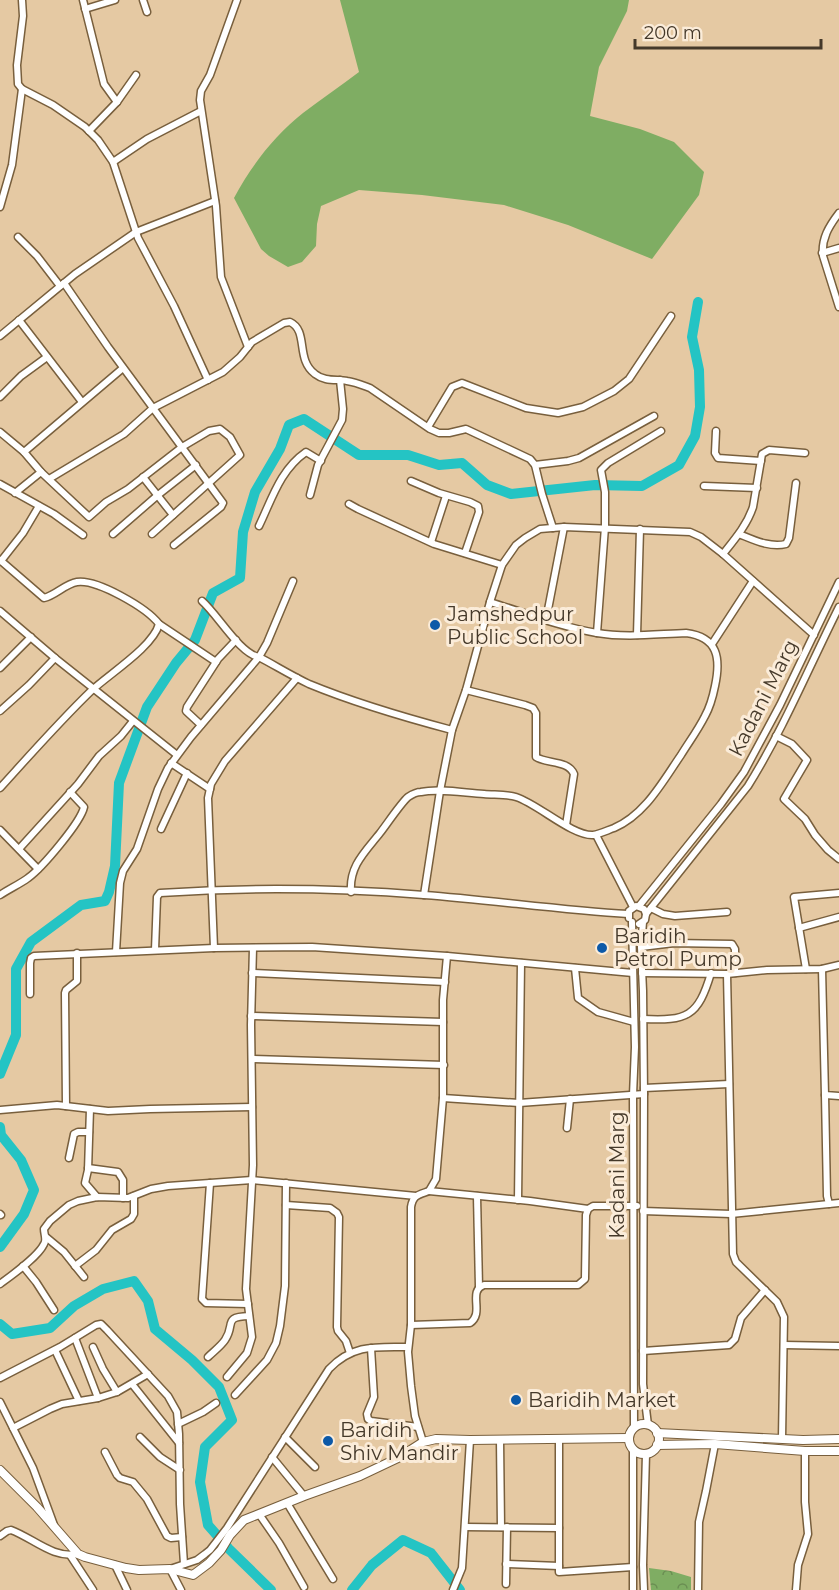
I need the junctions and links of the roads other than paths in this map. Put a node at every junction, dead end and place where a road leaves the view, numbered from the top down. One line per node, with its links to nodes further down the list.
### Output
1 (22, 0): 9 (street)
2 (83, 0): 6 (street)
3 (115, 0): 6 (street)
4 (143, 0): 7 (street)
5 (237, 0): 11 (street)
6 (85, 9): 10 (street)
7 (147, 12)
8 (136, 75): 10 (street)
9 (22, 89): 12 (street); 15 (street)
10 (117, 102): 12 (street)
11 (201, 111): 13 (street); 14 (street)
12 (89, 131): 13 (street)
13 (113, 162): 17 (street)
14 (215, 201): 17 (street); 27 (street)
15 (0, 207)
16 (839, 213): 20 (street)
17 (136, 232): 21 (street); 30 (street)
18 (18, 237): 21 (street)
19 (839, 248): 20 (street)
20 (822, 253): 22 (street)
21 (62, 285): 25 (street); 29 (street)
22 (838, 299): 23 (street)
23 (839, 307)
24 (671, 316): 36 (street)
25 (19, 320): 26 (street); 28 (street)
26 (0, 336)
27 (248, 347): 30 (street); 31 (street)
28 (47, 357): 32 (street); 33 (street)
29 (123, 368): 33 (street); 34 (street)
30 (208, 380): 34 (street)
31 (340, 380): 36 (street); 43 (street)
32 (0, 398)
33 (82, 402): 41 (street)
34 (153, 408): 40 (street); 49 (street)
35 (654, 416): 46 (street)
36 (428, 427): 46 (street)
37 (661, 431): 65 (street)
38 (0, 432): 41 (street)
39 (716, 432): 44 (street)
40 (182, 447): 45 (street); 48 (street); 51 (street)
41 (24, 452): 47 (street)
42 (805, 453): 44 (street)
43 (321, 461): 58 (street); 63 (street)
44 (761, 461): 55 (street)
45 (196, 465): 51 (street); 57 (street)
46 (536, 465): 66 (street)
47 (41, 472): 49 (street); 56 (street)
48 (143, 477): 49 (street); 57 (street)
49 (49, 479)
50 (411, 481): 59 (street)
51 (209, 483): 62 (street); 73 (street)
52 (796, 483): 70 (street)
53 (0, 484): 56 (street)
54 (704, 486): 55 (street)
55 (757, 488): 70 (street)
56 (15, 493): 61 (street)
57 (158, 495): 62 (street); 68 (street)
58 (310, 495)
59 (446, 496): 72 (street); 74 (street)
60 (349, 504): 72 (street)
61 (39, 506): 71 (street); 76 (street)
62 (174, 514): 69 (street)
63 (259, 526)
64 (564, 526): 65 (street); 66 (street); 85 (street)
65 (605, 527): 67 (street); 87 (street)
66 (553, 528): 77 (street)
67 (640, 529): 75 (street); 88 (street)
68 (113, 534)
69 (152, 534)
70 (739, 534): 75 (street)
71 (84, 535)
72 (431, 542): 74 (street)
73 (174, 545)
74 (465, 553): 77 (street)
75 (723, 554): 79 (street)
76 (1, 560): 86 (street)
77 (502, 565): 82 (street)
78 (293, 581): 93 (street)
79 (753, 581): 89 (street); 92 (street)
80 (839, 582): 89 (street, Kadani Marg)
81 (201, 601): 91 (street)
82 (490, 602): 85 (street); 99 (street)
83 (839, 607): 104 (street, Kadani Marg)
84 (0, 611): 90 (street)
85 (546, 620): 87 (street)
86 (159, 624): 95 (street); 98 (street)
87 (597, 633): 88 (street)
88 (638, 635): 92 (street)
89 (814, 635): 124 (street, Kadani Marg)
90 (31, 637): 94 (street); 96 (street)
91 (236, 640): 93 (street); 95 (street)
92 (712, 644): 115 (street)
93 (259, 657): 97 (street); 102 (street)
94 (55, 658): 98 (street); 100 (street)
95 (216, 662): 102 (street)
96 (0, 668)
97 (297, 678): 103 (street); 109 (street)
98 (94, 689): 101 (street); 108 (street)
99 (466, 690): 103 (street); 112 (street)
100 (0, 711)
101 (135, 722): 105 (street); 111 (street)
102 (201, 724): 105 (street)
103 (452, 730): 110 (street)
104 (776, 736): 117 (street); 125 (street, Kadani Marg)
105 (177, 755): 106 (street)
106 (171, 763): 107 (street); 137 (street)
107 (187, 773): 109 (street); 113 (street)
108 (0, 788)
109 (210, 789): 119 (street)
110 (440, 791): 112 (street); 120 (street); 123 (street)
111 (69, 792): 116 (street); 118 (street)
112 (566, 825): 115 (street)
113 (161, 829)
114 (0, 830): 116 (street)
115 (596, 835): 124 (street)
116 (19, 849): 118 (street)
117 (839, 859)
118 (38, 869): 122 (street)
119 (211, 890): 120 (street); 134 (street); 136 (street)
120 (351, 892): 123 (street)
121 (839, 893): 132 (street)
122 (0, 895)
123 (424, 895): 127 (street)
124 (636, 907): 127 (street); 128 (street)
125 (651, 908): 126 (street); 128 (street, Kadani Marg)
126 (727, 912)
127 (628, 914): 130 (street)
128 (646, 914): 131 (street)
129 (839, 917): 132 (street)
130 (632, 922): 131 (street); 147 (street, Kadani Marg)
131 (642, 922): 133 (street, Kadani Marg)
132 (799, 928): 143 (street)
133 (641, 947): 145 (street, Kadani Marg); 149 (street)
134 (214, 948): 135 (street); 136 (street)
135 (253, 948): 139 (street); 146 (street)
136 (155, 950): 137 (street)
137 (116, 952): 138 (street)
138 (77, 953): 152 (street); 167 (street)
139 (447, 956): 140 (street); 151 (street)
140 (521, 963): 142 (street); 166 (street)
141 (839, 965): 144 (street)
142 (575, 968): 147 (street); 156 (street)
143 (806, 969): 144 (street); 149 (street)
144 (822, 969): 162 (street)
145 (642, 972): 148 (street); 154 (street, Kadani Marg)
146 (252, 973): 151 (street); 153 (street)
147 (633, 973): 156 (street, Kadani Marg)
148 (711, 973): 150 (street); 154 (street)
149 (735, 973): 150 (street)
150 (727, 974): 159 (street)
151 (445, 982): 155 (street)
152 (30, 994)
153 (251, 1016): 155 (street); 157 (street)
154 (643, 1019): 160 (street, Kadani Marg)
155 (444, 1022): 158 (street)
156 (634, 1022): 161 (street, Kadani Marg)
157 (252, 1059): 158 (street); 168 (street)
158 (444, 1065): 164 (street)
159 (729, 1084): 160 (street); 191 (street)
160 (644, 1091): 161 (street); 189 (street, Kadani Marg)
161 (633, 1095): 165 (street); 188 (street, Kadani Marg)
162 (825, 1095): 163 (street); 186 (street)
163 (839, 1096)
164 (443, 1098): 166 (street); 178 (street)
165 (570, 1099): 166 (street); 171 (street)
166 (519, 1103): 184 (street)
167 (66, 1106): 169 (street); 170 (street)
168 (252, 1107): 169 (street); 175 (street)
169 (90, 1109): 172 (street)
170 (2, 1110)
171 (567, 1128)
172 (89, 1132): 173 (street); 174 (street)
173 (69, 1158)
174 (88, 1168): 182 (street); 183 (street)
175 (252, 1180): 176 (street); 177 (street); 199 (street)
176 (210, 1183): 179 (street); 199 (street)
177 (286, 1183): 180 (street); 187 (street)
178 (429, 1191): 180 (street); 181 (street)
179 (134, 1196): 183 (street); 194 (street)
180 (416, 1196): 202 (street)
181 (477, 1196): 184 (street); 197 (street)
182 (97, 1197): 183 (street); 192 (street)
183 (123, 1198)
184 (518, 1200): 190 (street)
185 (839, 1203): 186 (street)
186 (829, 1204): 191 (street)
187 (286, 1205): 211 (street); 218 (street)
188 (633, 1206): 189 (street); 190 (street); 227 (street, Kadani Marg)
189 (643, 1208): 191 (street); 210 (street, Kadani Marg)
190 (588, 1209): 197 (street)
191 (731, 1214): 198 (street)
192 (45, 1236): 193 (street); 194 (street)
193 (23, 1266): 196 (street); 200 (street)
194 (75, 1266): 195 (street)
195 (84, 1277)
196 (0, 1284)
197 (479, 1287): 202 (street)
198 (765, 1290): 204 (street); 210 (street)
199 (248, 1304): 201 (street)
200 (54, 1310)
201 (249, 1316): 212 (street); 214 (street)
202 (411, 1324): 207 (street)
203 (75, 1338): 209 (street); 213 (street); 219 (street)
204 (784, 1345): 205 (street); 232 (street)
205 (839, 1346)
206 (93, 1347): 217 (street)
207 (408, 1347): 208 (street); 225 (street)
208 (371, 1348): 211 (street); 225 (street)
209 (55, 1350): 215 (street); 220 (street)
210 (643, 1351): 224 (street, Kadani Marg)
211 (350, 1353): 230 (street)
212 (208, 1357)
213 (148, 1374): 216 (street); 223 (street)
214 (227, 1377)
215 (0, 1378)
216 (132, 1384): 217 (street); 238 (street)
217 (117, 1392): 219 (street)
218 (235, 1395)
219 (98, 1398): 220 (street)
220 (79, 1401): 226 (street)
221 (0, 1402): 226 (street)
222 (216, 1404): 223 (street)
223 (178, 1424): 238 (street)
224 (648, 1425): 227 (street); 228 (street)
225 (418, 1426): 237 (street)
226 (13, 1428): 256 (street)
227 (634, 1428): 231 (street)
228 (657, 1433): 232 (street); 239 (street)
229 (140, 1437): 249 (street)
230 (285, 1437): 246 (street); 247 (street)
231 (629, 1438): 233 (street); 241 (street)
232 (782, 1438): 234 (street)
233 (559, 1439): 236 (street); 255 (street)
234 (839, 1439)
235 (470, 1440): 236 (street); 237 (street); 253 (street)
236 (500, 1440): 254 (street)
237 (423, 1442): 250 (street)
238 (179, 1444): 249 (street)
239 (657, 1444): 240 (street); 245 (street)
240 (715, 1444): 242 (street); 276 (street)
241 (633, 1449): 245 (street); 265 (street)
242 (805, 1451): 243 (street); 277 (street)
243 (839, 1451)
244 (105, 1452): 259 (street)
245 (646, 1454): 275 (street)
246 (272, 1457): 250 (street); 257 (street)
247 (315, 1467)
248 (0, 1470): 256 (street)
249 (180, 1470): 259 (street)
250 (304, 1496): 251 (street)
251 (287, 1503): 252 (street); 267 (street)
252 (259, 1514): 257 (street); 269 (street)
253 (465, 1527): 254 (street); 273 (street)
254 (504, 1527): 255 (street); 262 (street)
255 (559, 1528): 264 (street)
256 (56, 1529): 260 (street)
257 (228, 1532): 261 (street); 266 (street)
258 (0, 1536): 260 (street)
259 (182, 1537): 261 (street)
260 (74, 1555): 263 (street); 270 (street)
261 (184, 1564): 266 (street)
262 (506, 1564): 264 (street); 268 (street)
263 (115, 1565): 266 (street); 271 (street)
264 (559, 1566): 265 (street)
265 (633, 1567): 274 (street)
266 (170, 1569): 272 (street)
267 (333, 1579)
268 (506, 1584)
269 (304, 1587)
270 (93, 1590)
271 (127, 1590)
272 (181, 1590)
273 (453, 1590)
274 (633, 1590)
275 (644, 1590)
276 (698, 1590)
277 (796, 1590)

